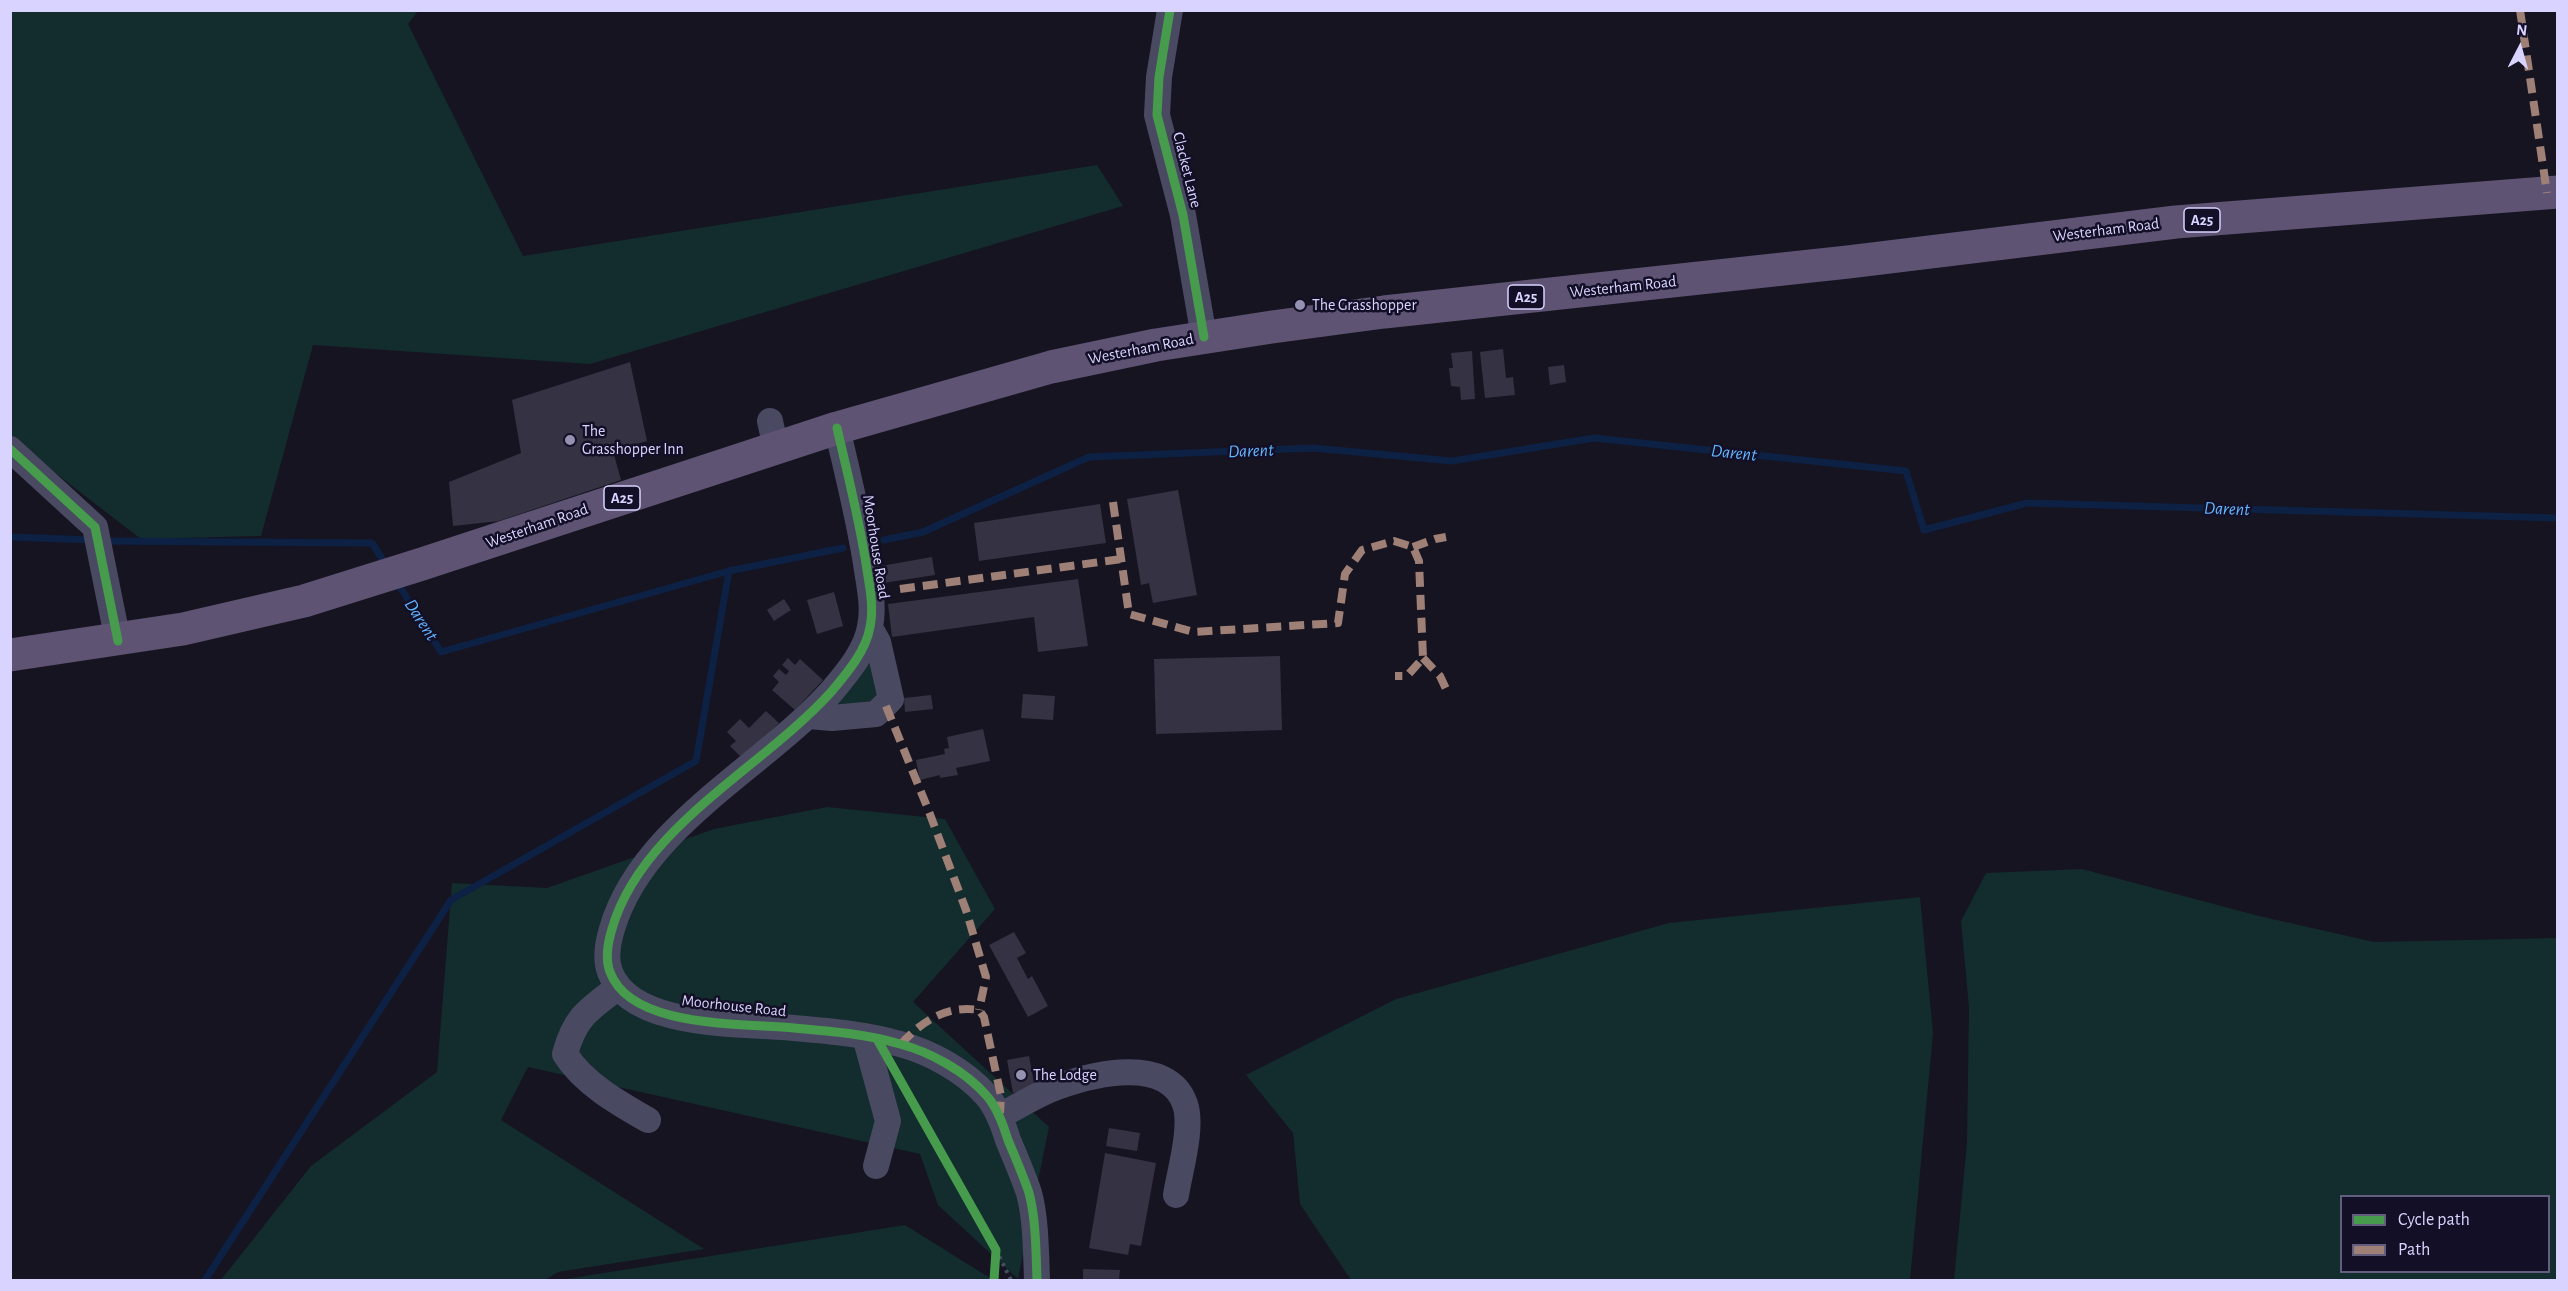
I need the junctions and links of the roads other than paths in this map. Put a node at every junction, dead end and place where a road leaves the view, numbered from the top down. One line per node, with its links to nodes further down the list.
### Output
1 (1170, 10): 3 (street, Clacket Lane)
2 (2558, 192): 3 (main road, Westerham Road / A25)
3 (1204, 337): 4 (main road, Westerham Road / A25)
4 (837, 428): 6 (street, Moorhouse Road); 7 (main road, Westerham Road / A25)
5 (10, 449): 7 (street)
6 (870, 628): 9 (street, Moorhouse Road); 9 (street)
7 (118, 641): 8 (main road, Westerham Road / A25)
8 (10, 655)
9 (809, 716): 10 (street, Moorhouse Road)
10 (617, 988): 11 (street, Moorhouse Road); 13 (street)
11 (865, 1036): 12 (street, Moorhouse Road); 14 (street)
12 (999, 1116): 15 (street); 16 (street, Moorhouse Road)
13 (648, 1120)
14 (876, 1166)
15 (1176, 1195)
16 (1037, 1281)

